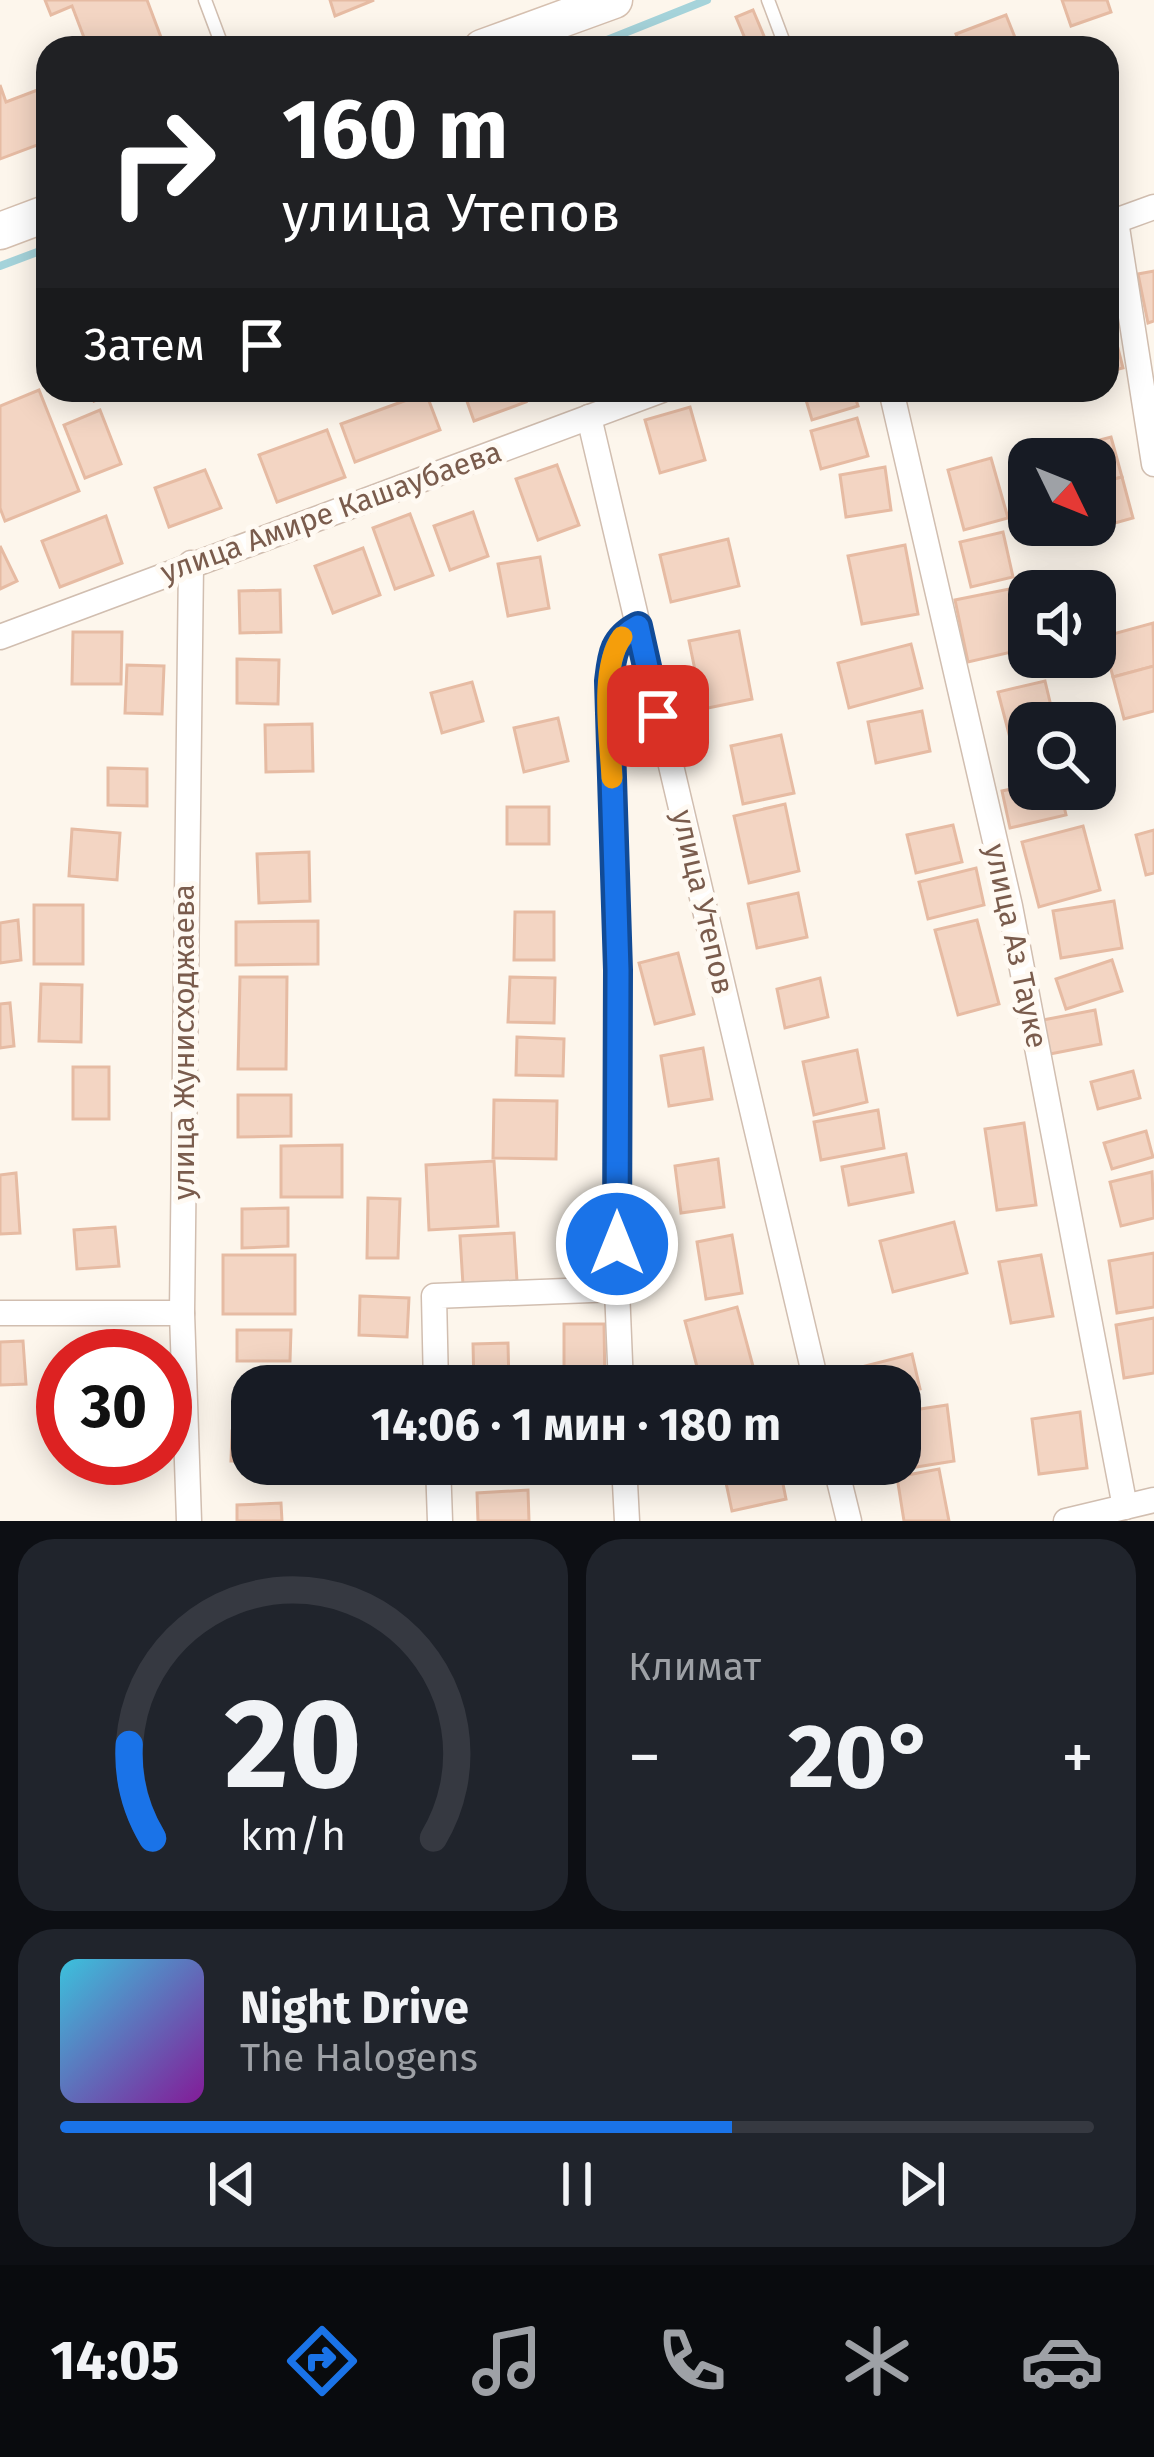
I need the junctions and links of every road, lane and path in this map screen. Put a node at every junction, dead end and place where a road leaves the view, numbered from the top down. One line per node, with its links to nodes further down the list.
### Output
1 (205, 0): 4 (lane)
2 (614, 0): 5 (main road)
3 (768, 0): 6 (lane)
4 (219, 36)
5 (515, 36)
6 (782, 36)
7 (1154, 206): 9 (street)
8 (36, 218): 10 (main road)
9 (1119, 220)
10 (0, 231)
11 (1119, 268): 15 (street)
12 (630, 402): 14 (street, улица Амире Кашаубаева)
13 (894, 402): 29 (street, улица Аз Тауке)
14 (589, 417): 16 (street, улица Амире Кашаубаева); 17 (street, улица Утепов)
15 (1154, 464)
16 (190, 563): 18 (street, улица Амире Кашаубаева); 20 (street, улица Жунисходжаева)
17 (638, 626): 19 (street); 24 (street, улица Утепов)
18 (0, 637)
19 (617, 1289): 22 (street); 23 (street)
20 (182, 1312): 21 (street); 30 (street, улица Жунисходжаева)
21 (0, 1313)
22 (436, 1365)
23 (620, 1365)
24 (812, 1365)
25 (439, 1485): 31 (street)
26 (625, 1485): 32 (street)
27 (840, 1485): 33 (street)
28 (1154, 1500): 29 (street)
29 (1124, 1507): 34 (street)
30 (189, 1521)
31 (440, 1521)
32 (627, 1521)
33 (849, 1521)
34 (1066, 1521)

